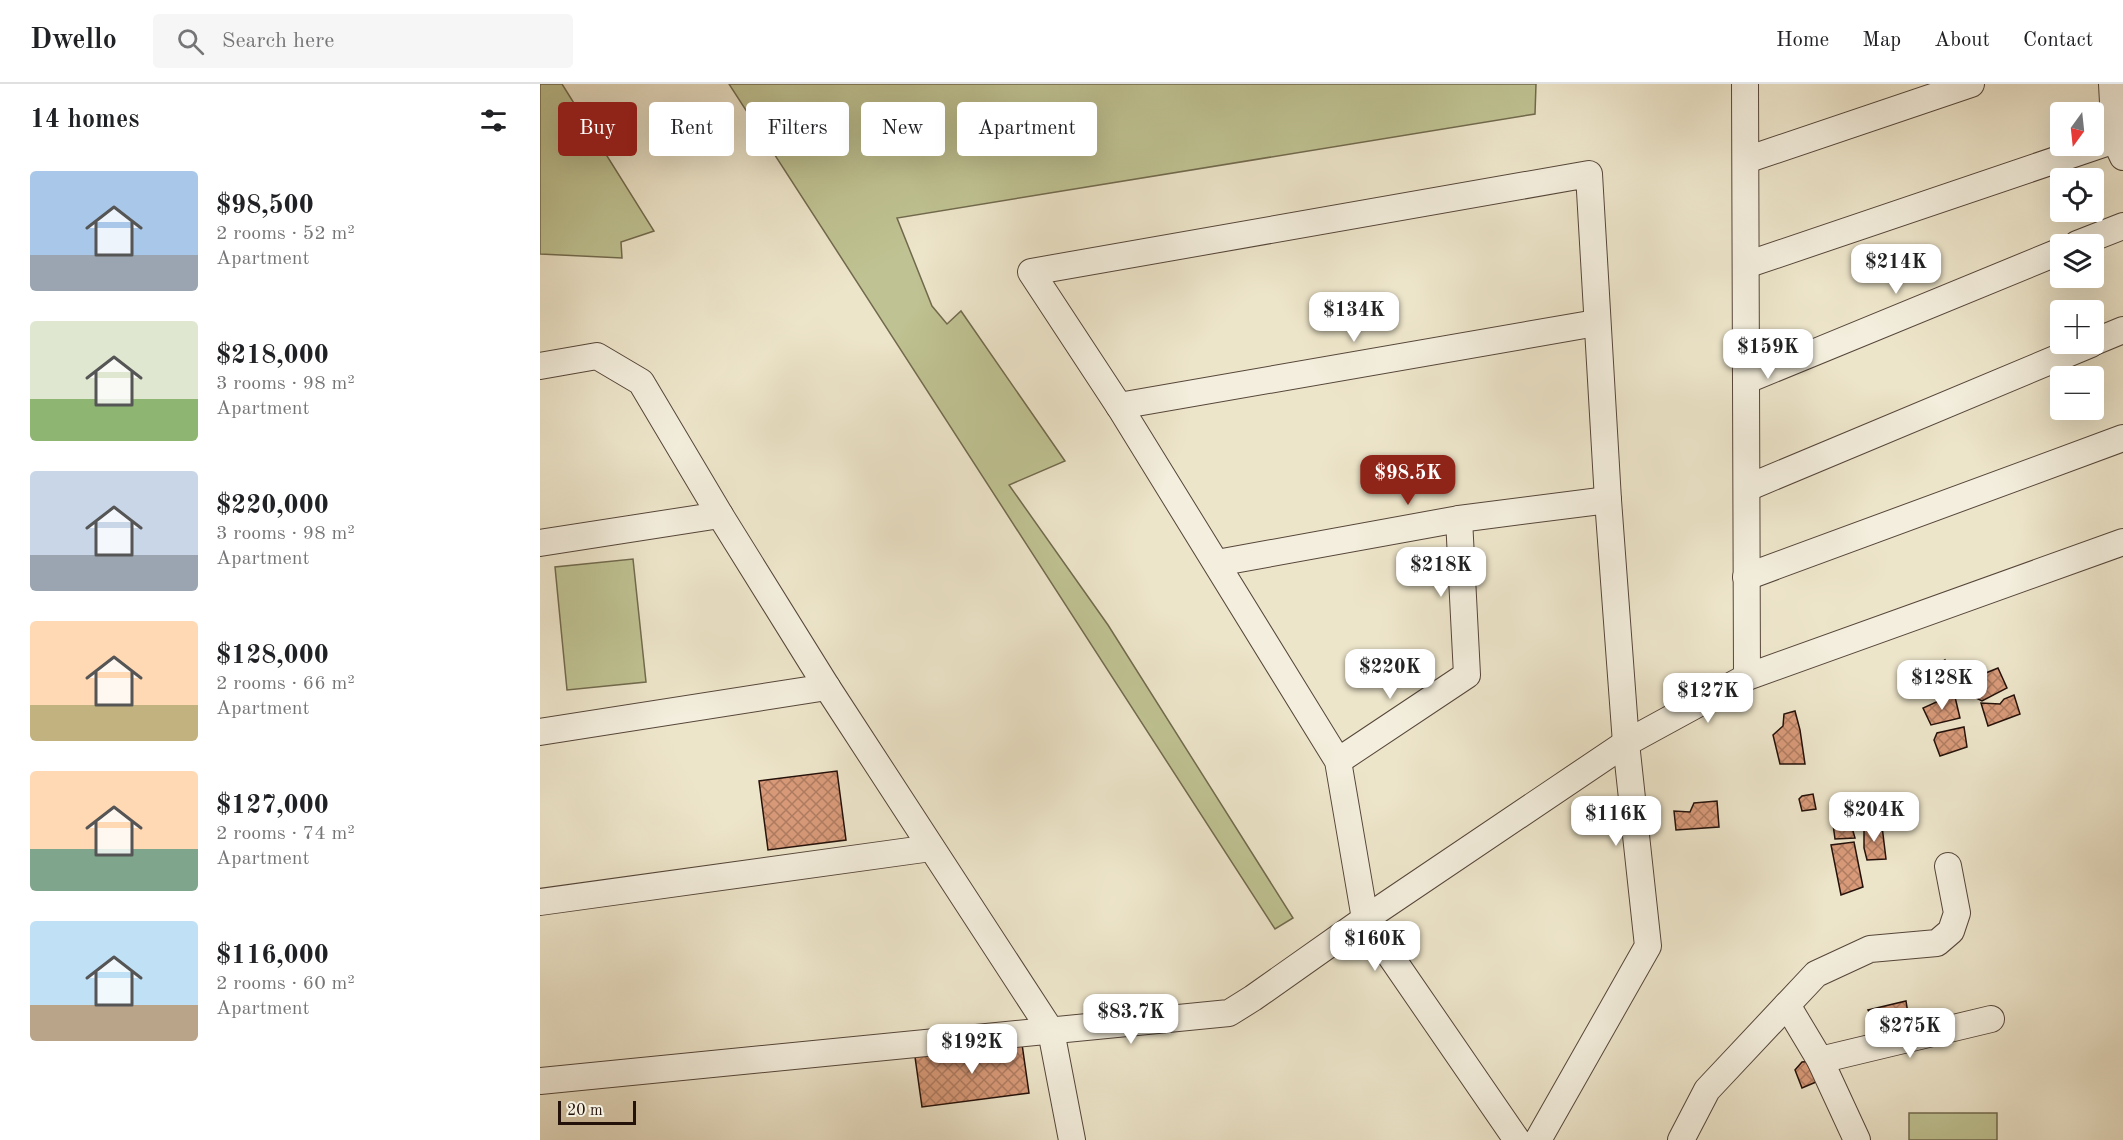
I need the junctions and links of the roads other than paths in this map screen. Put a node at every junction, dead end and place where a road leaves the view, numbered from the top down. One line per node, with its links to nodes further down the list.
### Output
1 (1745, 84): 5 (street)
2 (1971, 84): 5 (street)
3 (2112, 84): 4 (street)
4 (2119, 149): 9 (street)
5 (1746, 160): 9 (street)
6 (2123, 226): 7 (street)
7 (2103, 234)
8 (2050, 256): 15 (street)
9 (1746, 265): 15 (street)
10 (1596, 323): 16 (street); 16 (street); 19 (street)
11 (2123, 330): 12 (street)
12 (2104, 338)
13 (2067, 354): 18 (street)
14 (540, 366): 20 (street)
15 (1747, 380): 18 (street)
16 (1119, 406): 24 (street)
17 (2123, 438): 25 (street)
18 (1747, 488): 25 (street)
19 (1608, 500): 21 (street); 29 (street)
20 (720, 515): 23 (street); 27 (street)
21 (1459, 519): 24 (street); 30 (street)
22 (2123, 542): 26 (street)
23 (540, 543)
24 (1216, 563): 30 (street)
25 (1746, 577): 26 (street)
26 (1747, 677): 29 (street)
27 (827, 687): 28 (street); 31 (street)
28 (540, 732)
29 (1626, 742): 34 (street); 42 (street)
30 (1338, 761): 34 (street)
31 (931, 848): 33 (street); 37 (street)
32 (1948, 866): 35 (street)
33 (540, 902)
34 (1365, 919): 37 (street); 41 (street)
35 (1787, 1005): 38 (street); 43 (street)
36 (1991, 1019): 38 (street)
37 (1051, 1031): 39 (street); 40 (street)
38 (1820, 1059): 44 (street)
39 (540, 1081)
40 (1072, 1140)
41 (1517, 1140)
42 (1538, 1140)
43 (1681, 1140)
44 (1857, 1140)

